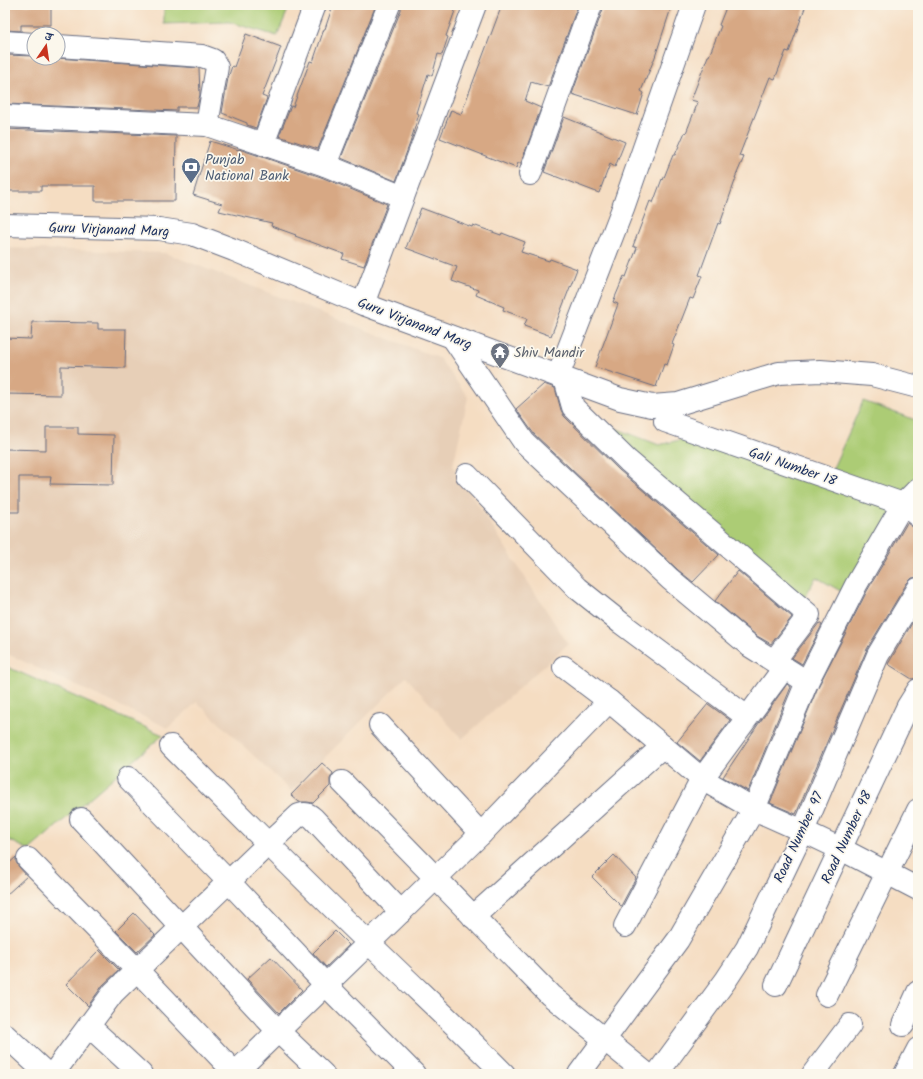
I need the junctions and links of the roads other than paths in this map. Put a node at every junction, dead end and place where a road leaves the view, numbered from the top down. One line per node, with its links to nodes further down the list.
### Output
1 (315, 5): 11 (street)
2 (389, 5): 12 (street)
3 (475, 5): 14 (street)
4 (592, 5): 13 (street)
5 (694, 5): 18 (street)
6 (5, 42): 7 (street)
7 (26, 43)
8 (66, 47): 10 (street)
9 (5, 116): 10 (street)
10 (207, 125): 11 (street)
11 (263, 144): 12 (street)
12 (325, 165): 14 (street)
13 (530, 174)
14 (403, 197): 16 (street)
15 (5, 225): 16 (street, Guru Virjanand Marg)
16 (363, 304): 17 (street, Guru Virjanand Marg)
17 (452, 338): 18 (street, Guru Virjanand Marg); 24 (street)
18 (561, 378): 19 (street, Guru Virjanand Marg); 24 (street)
19 (918, 387)
20 (665, 421): 22 (street, Gali Number 18)
21 (466, 475): 29 (street)
22 (913, 503): 26 (street)
23 (918, 588): 39 (street, Road Number 97)
24 (779, 664): 26 (street); 29 (street)
25 (564, 667): 28 (street)
26 (807, 682): 36 (street)
27 (918, 690): 42 (street, Road Number 98)
28 (609, 701): 32 (street); 40 (street)
29 (747, 717): 34 (street)
30 (380, 725): 40 (street)
31 (171, 746): 41 (street)
32 (663, 746): 34 (street); 49 (street)
33 (128, 778): 46 (street)
34 (702, 778): 36 (street); 50 (street)
35 (342, 782): 45 (street)
36 (754, 809): 39 (street); 63 (street)
37 (918, 810): 44 (street)
38 (81, 819): 51 (street)
39 (803, 831): 42 (street); 74 (street, Road Number 97)
40 (481, 834): 45 (street)
41 (268, 844): 46 (street); 48 (street); 52 (street)
42 (841, 849): 44 (street); 55 (street, Road Number 98)
43 (28, 859): 53 (street)
44 (887, 873): 47 (street); 57 (street)
45 (436, 878): 48 (street); 49 (street)
46 (229, 882): 51 (street); 54 (street)
47 (918, 889)
48 (401, 912): 52 (street)
49 (473, 917): 63 (street)
50 (625, 926)
51 (181, 927): 53 (street); 61 (street)
52 (369, 943): 54 (street); 71 (street)
53 (137, 970): 59 (street); 65 (street)
54 (326, 985): 61 (street); 70 (street)
55 (776, 985)
56 (918, 992): 58 (street)
57 (827, 995)
58 (903, 1025)
59 (89, 1026): 67 (street); 68 (street)
60 (850, 1026): 75 (street)
61 (278, 1031): 65 (street); 69 (street)
62 (5, 1035): 66 (street)
63 (604, 1040): 72 (street); 73 (street)
64 (918, 1049): 76 (street)
65 (235, 1073)
66 (47, 1074)
67 (53, 1074)
68 (141, 1074)
69 (322, 1074)
70 (414, 1074)
71 (504, 1074)
72 (579, 1074)
73 (647, 1074)
74 (657, 1074)
75 (813, 1074)
76 (905, 1074)

